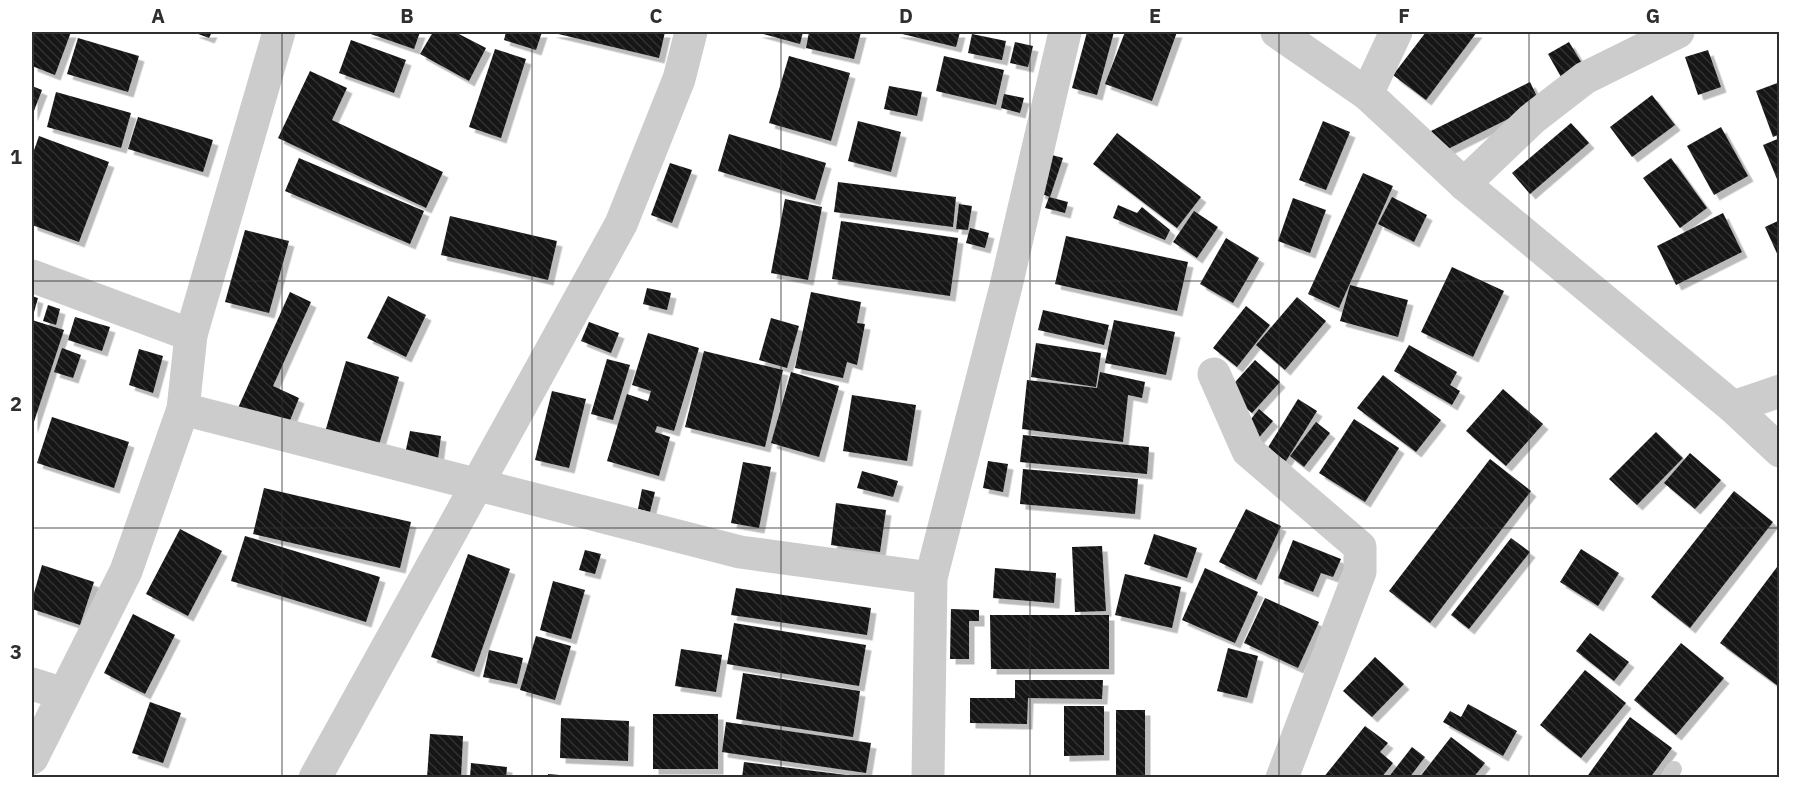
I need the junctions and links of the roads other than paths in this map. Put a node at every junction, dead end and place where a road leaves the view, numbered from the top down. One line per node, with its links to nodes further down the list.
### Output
1 (279, 32): 10 (street)
2 (691, 32): 16 (street)
3 (1065, 32): 17 (street)
4 (1277, 32): 7 (street)
5 (1396, 32): 7 (street)
6 (1678, 32): 8 (street)
7 (1367, 94): 8 (street)
8 (1464, 184): 13 (street)
9 (32, 276): 10 (street)
10 (191, 335): 14 (street)
11 (1214, 374): 23 (street)
12 (1779, 391): 13 (street)
13 (1732, 407): 15 (street)
14 (183, 409): 16 (street); 19 (street)
15 (1779, 451)
16 (477, 485): 17 (street); 21 (street)
17 (931, 578): 22 (street)
18 (32, 684): 19 (street)
19 (64, 694): 20 (street)
20 (32, 758)
21 (315, 777)
22 (928, 777)
23 (1282, 777)

